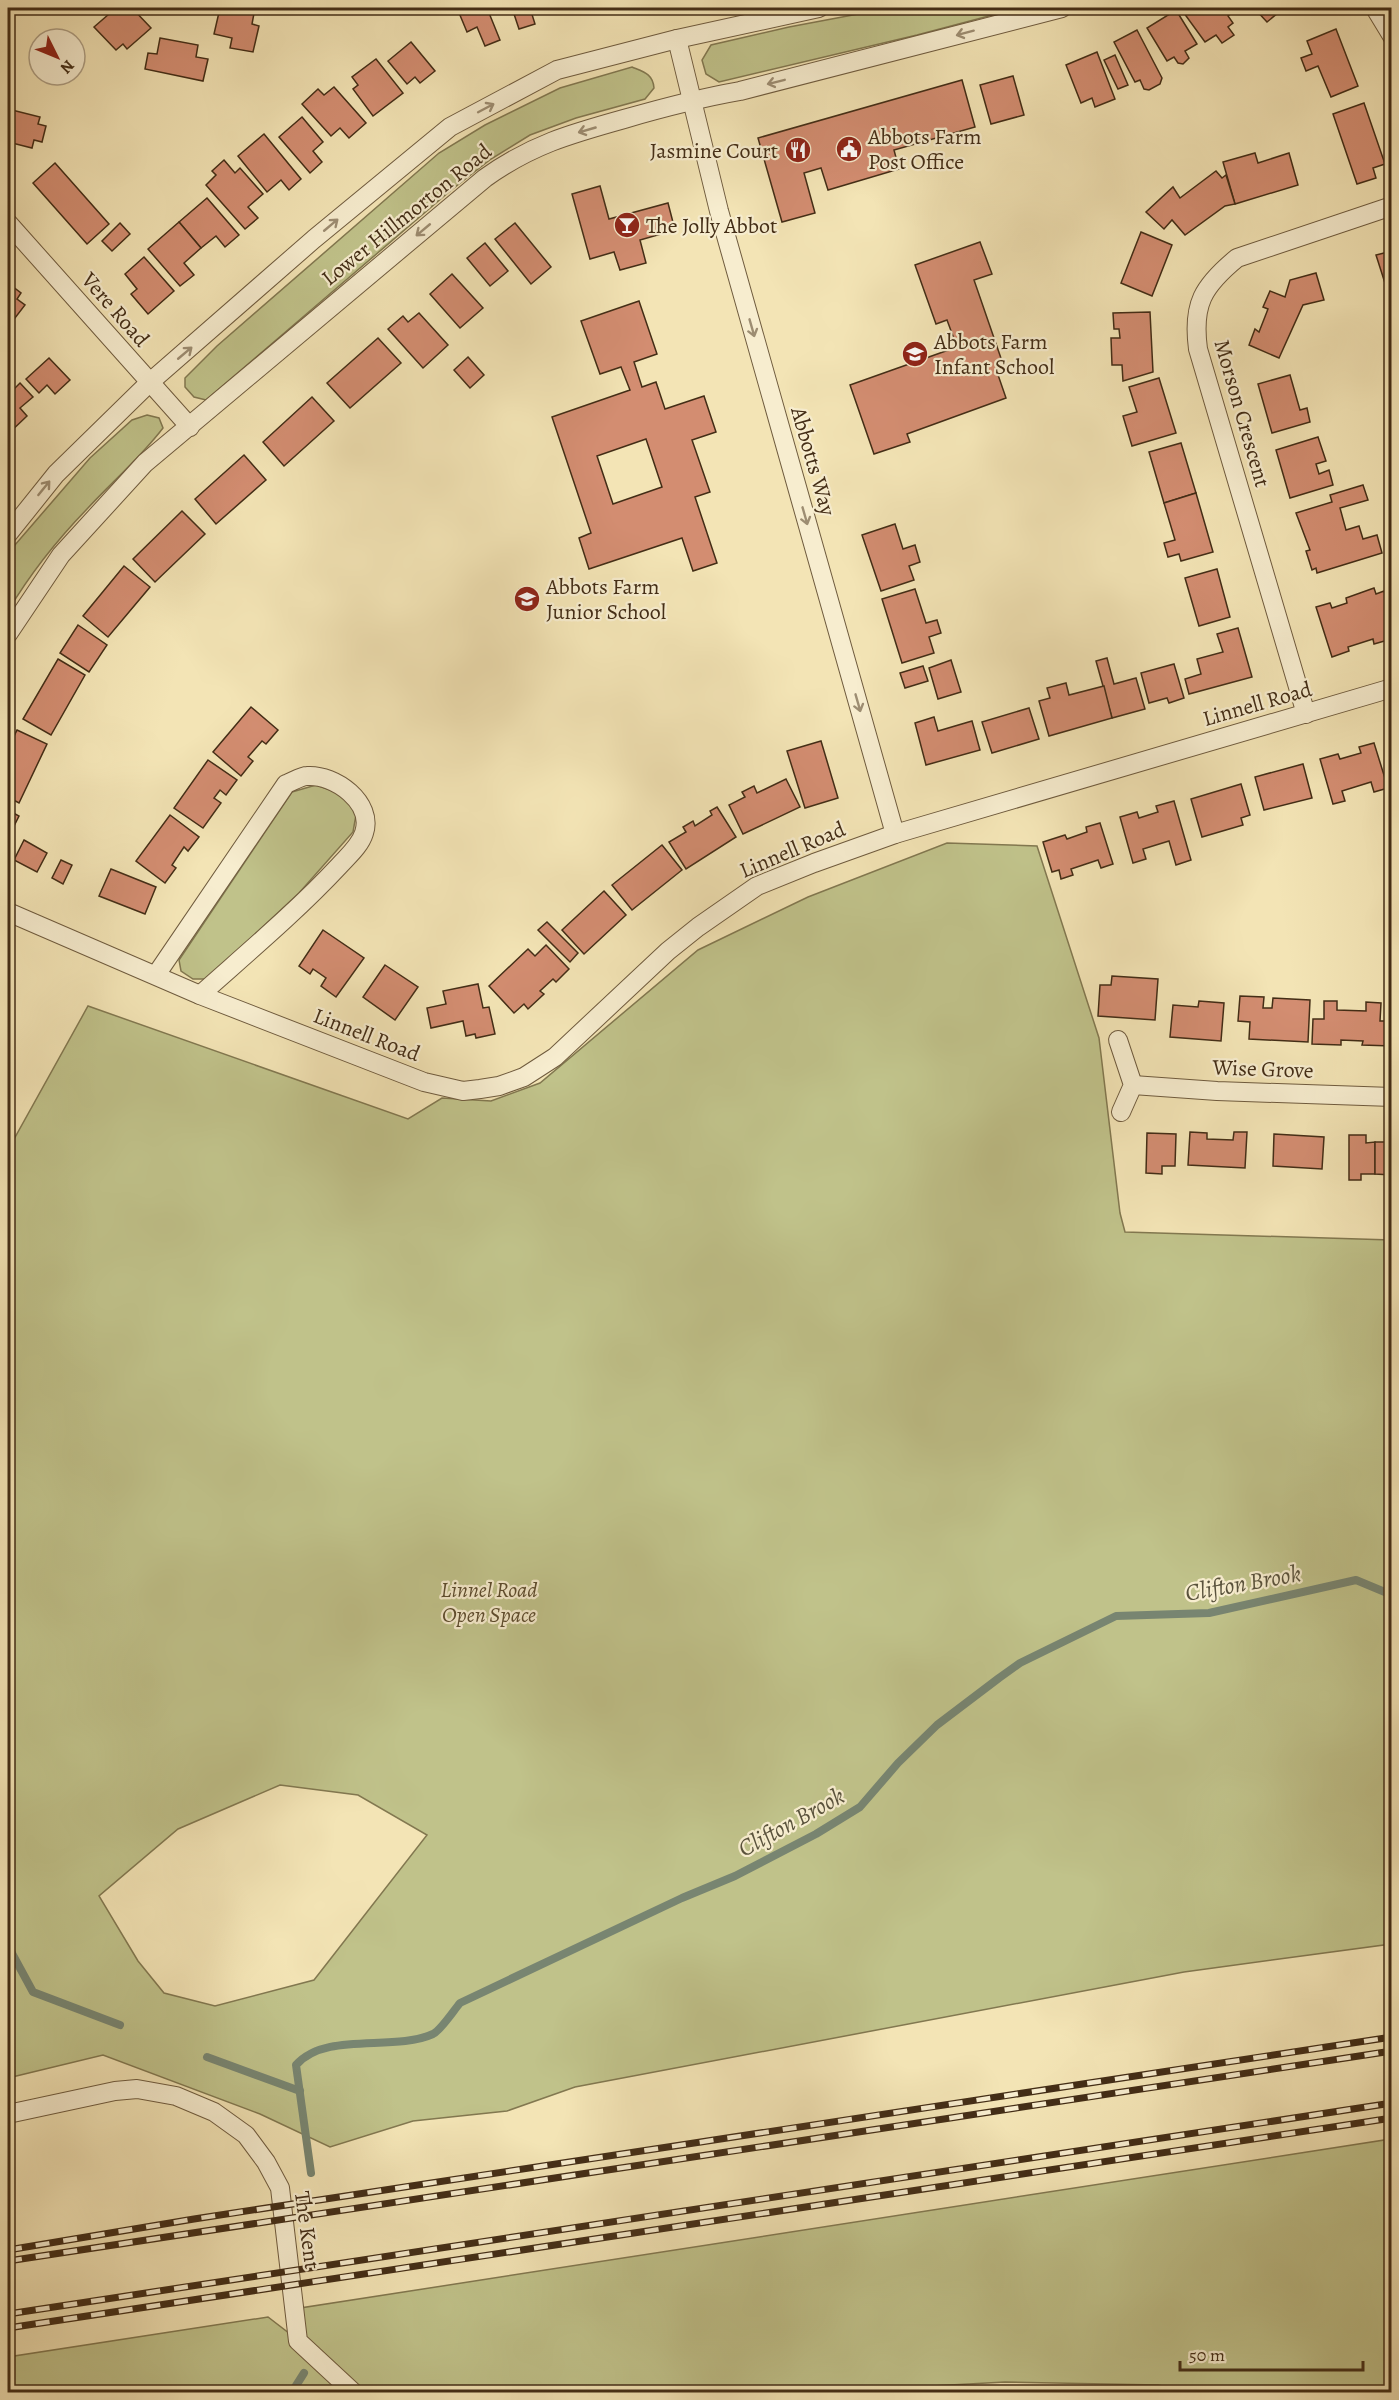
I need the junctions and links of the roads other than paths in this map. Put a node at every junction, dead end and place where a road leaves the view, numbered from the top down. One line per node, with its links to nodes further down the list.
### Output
1 (819, 8): 5 (street, Lower Hillmorton Road)
2 (1062, 8): 6 (street, Lower Hillmorton Road, one-way to 6)
3 (1375, 8): 4 (street)
4 (1392, 36)
5 (678, 39): 6 (street, Abbotts Way); 9 (street, Lower Hillmorton Road, one-way to 5)
6 (693, 100): 10 (street, Lower Hillmorton Road, one-way to 10); 15 (street, Abbotts Way, one-way to 15)
7 (1392, 206): 14 (street, Morson Crescent)
8 (8, 223): 9 (street, Vere Road)
9 (149, 383): 10 (street, Vere Road); 11 (street, Lower Hillmorton Road, one-way to 9)
10 (190, 427): 12 (street, Lower Hillmorton Road)
11 (8, 534)
12 (8, 634)
13 (1392, 688): 14 (street, Linnell Road)
14 (1306, 714): 15 (street, Linnell Road)
15 (895, 834): 18 (street, Linnell Road)
16 (8, 912): 17 (street, Linnell Road)
17 (156, 975): 18 (street, Linnell Road); 18 (street)
18 (200, 995)
19 (1118, 1040): 20 (street)
20 (1132, 1085): 21 (street, Wise Grove); 22 (street)
21 (1392, 1097)
22 (1121, 1112)
23 (8, 2114): 24 (street, The Kent)
24 (353, 2392)

